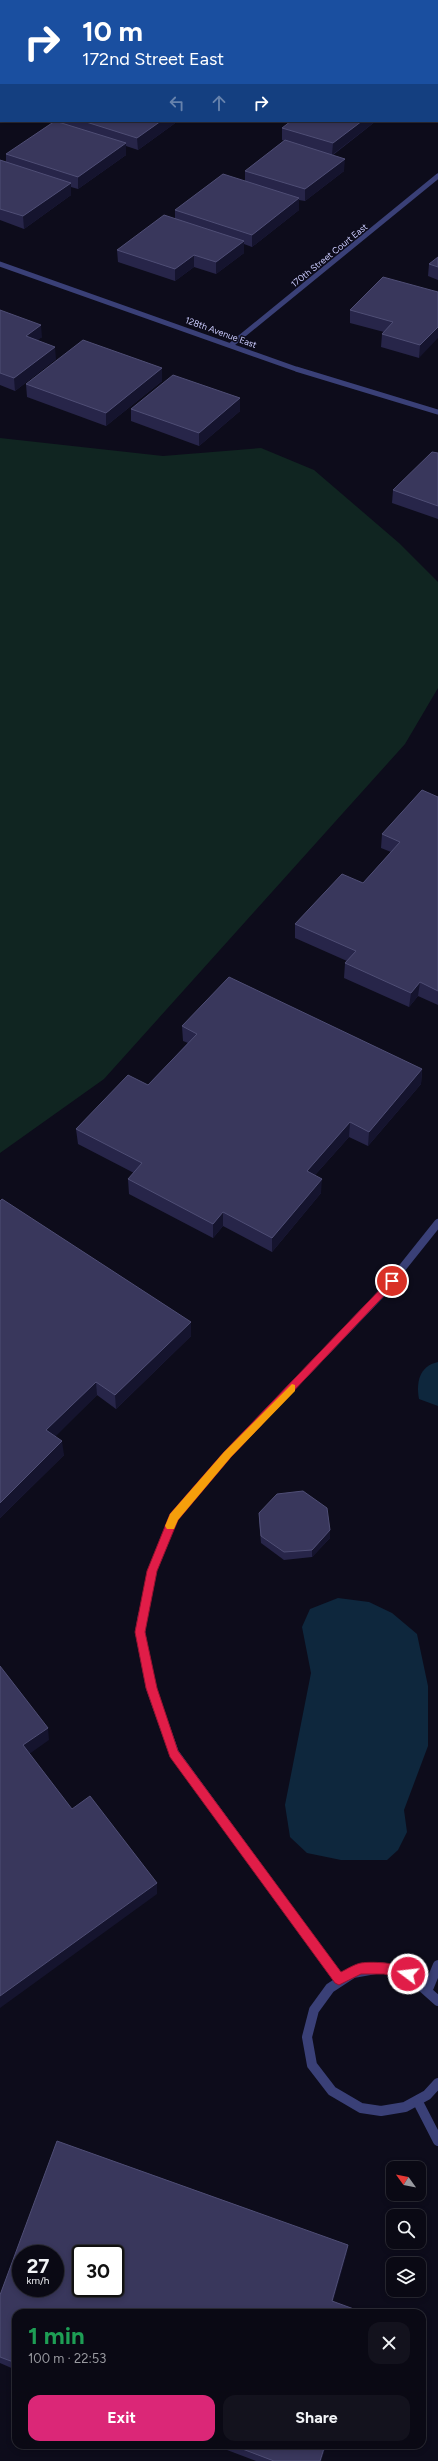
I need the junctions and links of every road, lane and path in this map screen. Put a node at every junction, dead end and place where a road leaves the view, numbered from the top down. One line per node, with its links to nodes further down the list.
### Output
1 (438, 176): 3 (street, 170th Street Court East)
2 (0, 264): 3 (street, 128th Avenue East)
3 (231, 345): 4 (street, 128th Avenue East)
4 (438, 412)
5 (438, 1223): 7 (street)
6 (438, 1965): 8 (street)
7 (339, 1979): 8 (street); 11 (street)
8 (428, 1989): 9 (street)
9 (438, 2001)
10 (438, 2083): 11 (street)
11 (418, 2102): 12 (street)
12 (438, 2141)

